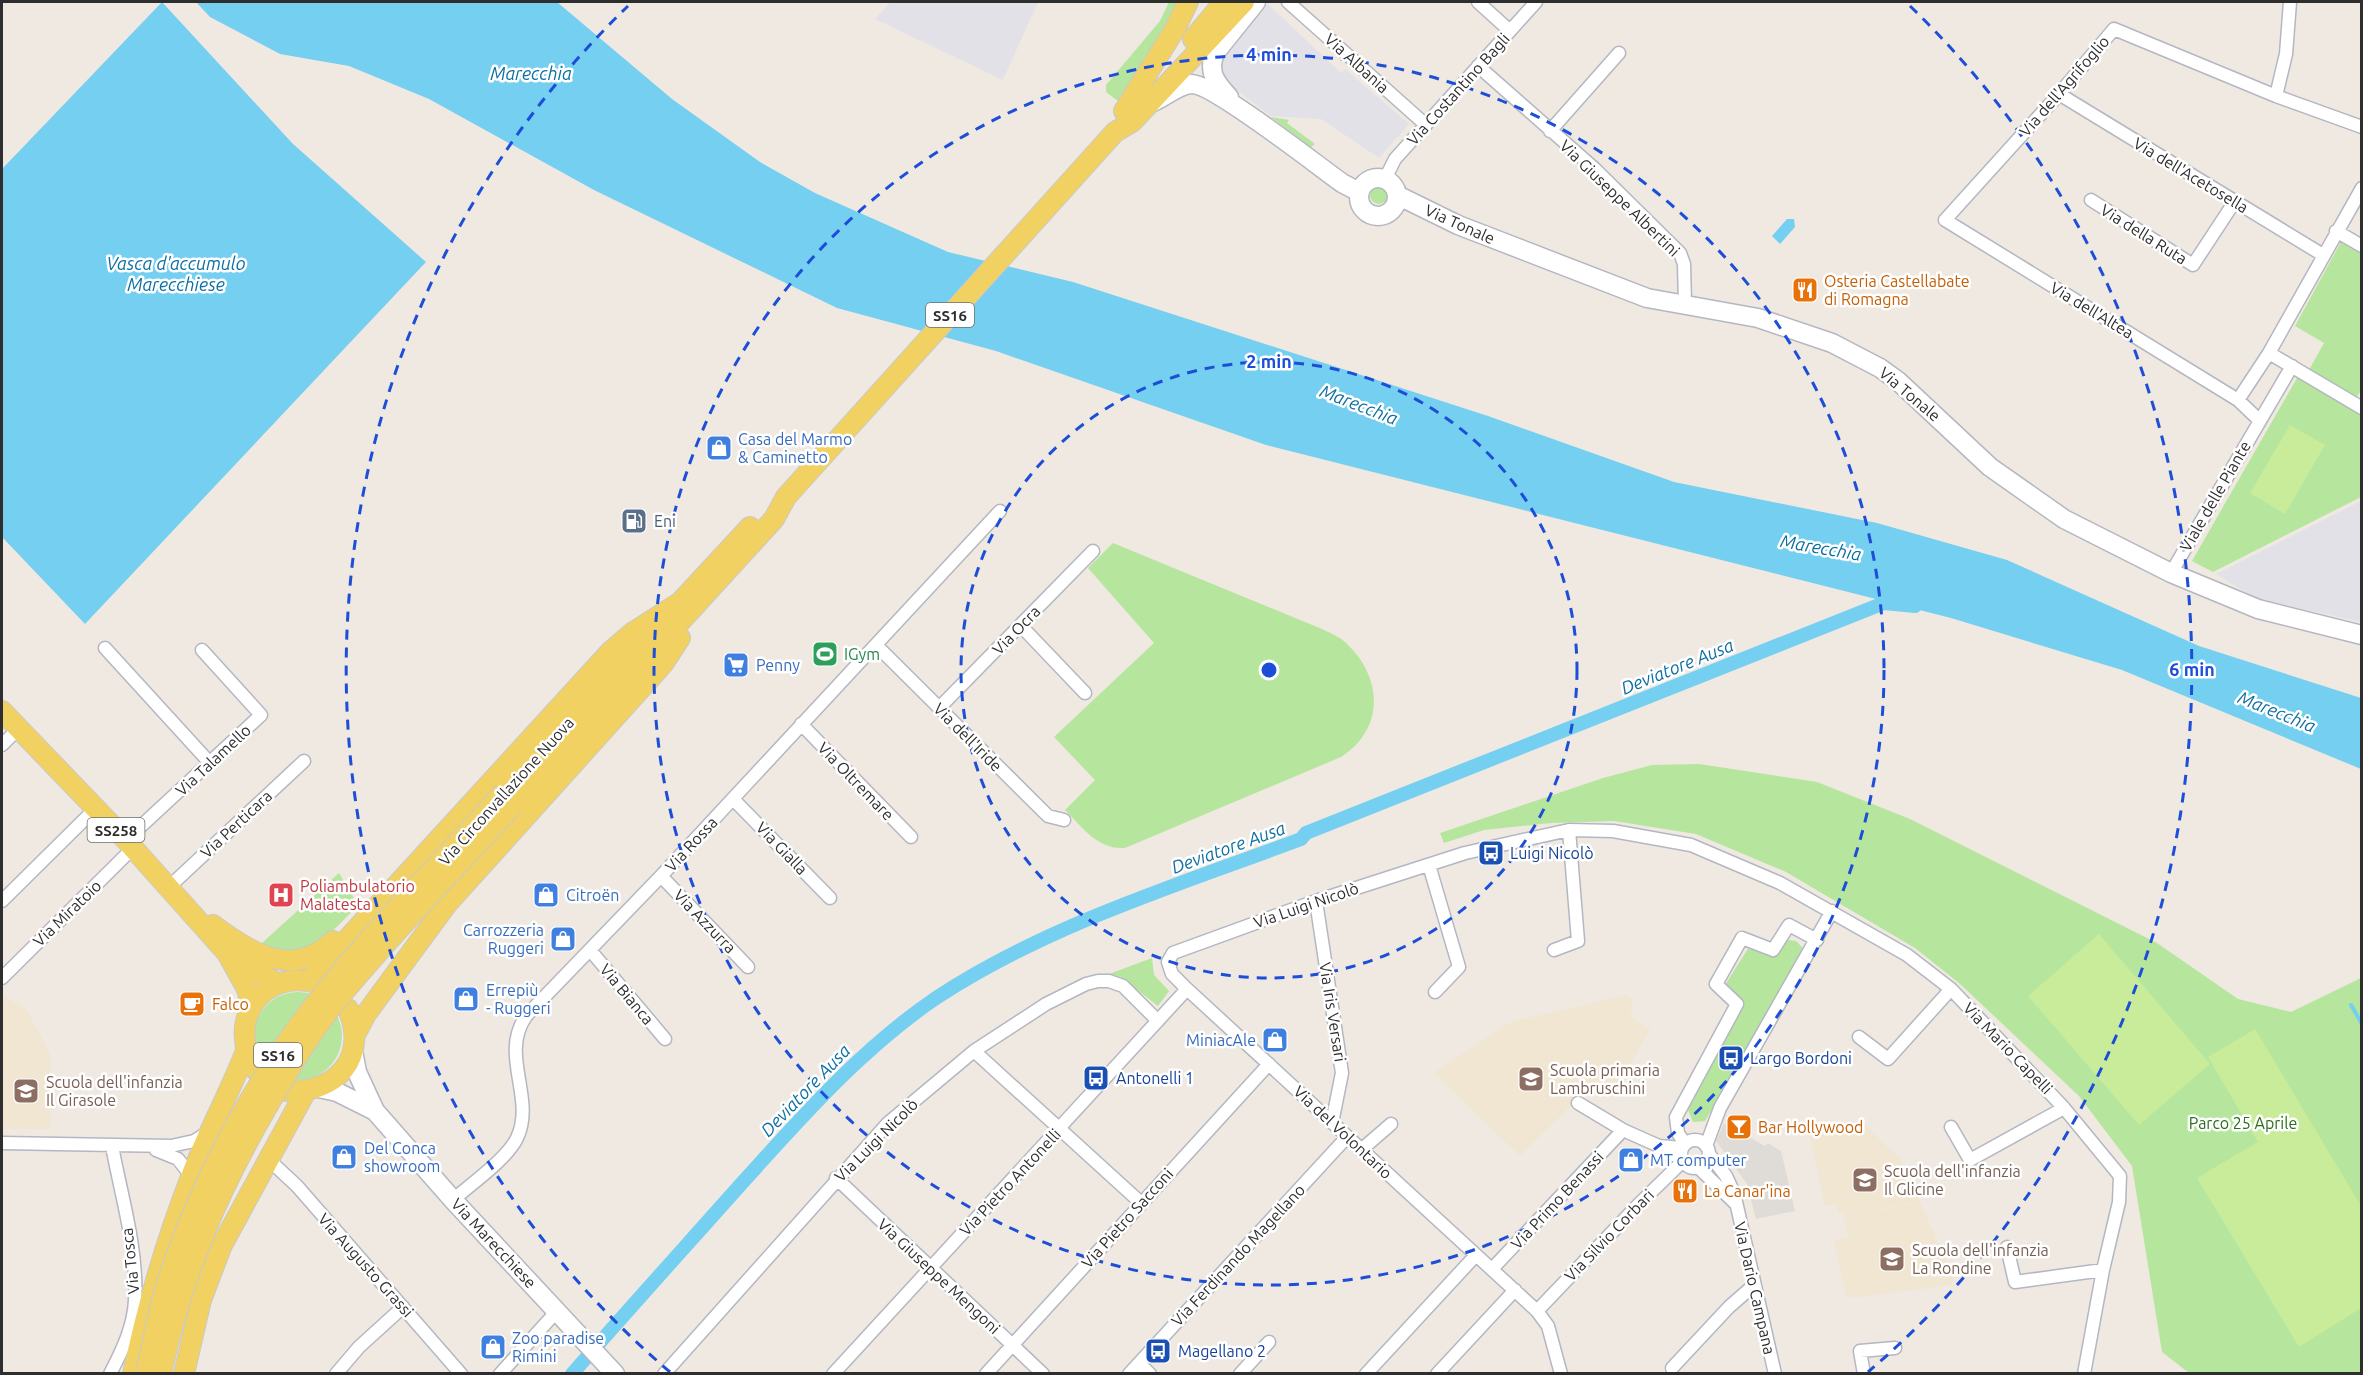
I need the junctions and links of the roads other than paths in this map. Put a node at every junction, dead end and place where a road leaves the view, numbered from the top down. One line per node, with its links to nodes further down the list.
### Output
1 (1188, 2): 16 (main road)
2 (1224, 2): 16 (main road, Via Circonvallazione Nuova / SS16)
3 (1244, 2): 14 (main road, Via Circonvallazione Nuova / SS16)
4 (1256, 2): 15 (street)
5 (1288, 2): 17 (street, Via Albania)
6 (1478, 2): 9 (street)
7 (1536, 2): 9 (street, Via Costantino Bagli)
8 (2290, 2): 13 (street)
9 (1510, 31): 11 (street, Via Costantino Bagli)
10 (1619, 53): 19 (street, Via Giuseppe Albertini)
11 (1478, 66): 17 (street, Via Costantino Bagli); 19 (street, Via Giuseppe Albertini)
12 (2060, 94): 13 (street, Via dell'Agrifoglio); 26 (street, Via dell'Acetosella); 27 (street, Via dell'Agrifoglio)
13 (2277, 96): 18 (street, Via dell'Agrifoglio)
14 (1148, 104): 15 (street); 20 (main road, Via Circonvallazione Nuova / SS16)
15 (1236, 105): 23 (street)
16 (1124, 111): 20 (main road, Via Circonvallazione Nuova / SS16)
17 (1426, 125): 21 (street, Via Costantino Bagli)
18 (2361, 127)
19 (1550, 131): 31 (street, Via Giuseppe Albertini)
20 (1114, 132): 40 (main road, Via Circonvallazione Nuova / SS16)
21 (1385, 179): 23 (street); 24 (street)
22 (2361, 188): 28 (street)
23 (1359, 192): 24 (street)
24 (1397, 195): 31 (street, Via Tonale)
25 (2091, 200): 26 (street, Via della Ruta)
26 (2235, 201): 30 (street, Via dell'Acetosella)
27 (1945, 220): 34 (street, Via dell'Altea)
28 (2336, 231): 29 (street); 30 (street)
29 (2361, 246)
30 (2323, 255): 32 (street)
31 (1685, 304): 39 (street, Via Tonale)
32 (2269, 353): 33 (street); 34 (street)
33 (2292, 366): 35 (street); 36 (street, Viale delle Piante)
34 (2238, 400): 36 (street)
35 (2361, 408)
36 (2259, 420): 39 (street, Viale delle Piante)
37 (1000, 511): 43 (street, Via Rossa)
38 (1092, 551): 41 (street, Via Ocra)
39 (2171, 573): 42 (street, Via Tonale)
40 (683, 609): 54 (main road, Via Circonvallazione Nuova / SS16); 61 (main road); 85 (main road)
41 (1021, 626): 46 (street); 47 (street, Via Ocra)
42 (2361, 635)
43 (876, 645): 47 (street, Via dell'Iride); 49 (street, Via Rossa)
44 (105, 648): 53 (street)
45 (202, 650): 53 (street, Via Talamello)
46 (1085, 693)
47 (939, 708): 57 (street, Via dell'Iride)
48 (2, 711): 50 (main road, SS258)
49 (801, 724): 55 (street, Via Rossa); 59 (street, Via Oltremare)
50 (18, 729): 51 (street); 56 (main road, SS258)
51 (2, 745)
52 (304, 760): 64 (street, Via Perticara)
53 (210, 763): 60 (street, Via Talamello)
54 (509, 799): 132 (main road, Via Circonvallazione Nuova / SS16, bridge); 133 (main road, Via Circonvallazione Nuova / SS16, bridge)
55 (733, 799): 63 (street, Via Rossa); 65 (street, Via Gialla)
56 (96, 808): 60 (main road, SS258); 66 (street)
57 (1064, 820)
58 (1569, 830): 62 (street, Via Luigi Nicolò); 68 (street, Via Luigi Nicolò); 71 (street)
59 (911, 837)
60 (129, 844): 64 (main road, SS258); 75 (street, Via Miratoio)
61 (427, 853): 64 (main road); 76 (main road)
62 (1429, 865): 67 (street, Via Luigi Nicolò); 79 (street)
63 (661, 876): 70 (street, Via Rossa); 73 (street, Via Azzurra)
64 (175, 894): 72 (main road, SS258)
65 (830, 898)
66 (2, 901)
67 (1316, 901): 74 (street, Via Luigi Nicolò); 95 (street, Via Iris Versari)
68 (1832, 911): 69 (street); 78 (street, Via Mario Capelli)
69 (1817, 940): 92 (street); 106 (street)
70 (590, 950): 84 (street, Via Bianca); 112 (street, Via Rossa)
71 (1554, 950)
72 (227, 953): 76 (main road, SS258); 81 (main road, SS258)
73 (748, 967)
74 (1172, 974): 77 (street, Via del Volontario)
75 (2, 978)
76 (278, 984): 81 (main road)
77 (1186, 989): 82 (street, Via Pietro Antonelli); 88 (street, Via del Volontario)
78 (1952, 989): 83 (street, Via Mario Capelli); 93 (street, Via Mario Capelli)
79 (1435, 992)
80 (348, 1009): 85 (main road)
81 (250, 1010): 87 (main road)
82 (1158, 1021): 86 (street, Via Luigi Nicolò); 100 (street, Via Pietro Antonelli)
83 (1859, 1037)
84 (665, 1039)
85 (354, 1043): 90 (main road); 94 (street, Via Marecchiese)
86 (974, 1050): 100 (street); 111 (street, Via Luigi Nicolò)
87 (246, 1051): 89 (main road); 98 (main road)
88 (1269, 1064): 95 (street, Via del Volontario); 113 (street, Via Pietro Sacconi)
89 (256, 1071)
90 (304, 1090): 94 (street, Via Marecchiese); 108 (main road)
91 (1578, 1103): 99 (street)
92 (1720, 1108): 106 (street, Via Silvio Corbari); 107 (street)
93 (2064, 1108): 97 (street, Via Mario Capelli); 119 (street, Via Mario Capelli)
94 (375, 1111): 112 (street, Via Marecchiese)
95 (1332, 1123): 101 (street, Via del Volontario)
96 (1391, 1124): 105 (street)
97 (1951, 1127)
98 (211, 1130): 104 (street); 110 (main road)
99 (1623, 1130): 106 (street); 118 (street, Via Primo Benassi)
100 (1059, 1131): 113 (street); 117 (street, Via Pietro Antonelli)
101 (1347, 1137): 105 (street, Via del Volontario); 128 (street, Via Ferdinando Magellano)
102 (2, 1143): 103 (street)
103 (112, 1146): 104 (street); 130 (street, Via Tosca)
104 (140, 1146): 110 (street)
105 (1361, 1150): 116 (street, Via del Volontario)
106 (1685, 1150): 107 (street); 109 (street); 124 (street, Via Silvio Corbari)
107 (1707, 1150): 109 (street); 114 (street, Via Dario Campana)
108 (268, 1159): 122 (street, Via Augusto Grassi); 134 (main road)
109 (1699, 1168): 114 (street, Via Dario Campana)
110 (191, 1176): 131 (main road)
111 (836, 1178): 117 (street, Via Giuseppe Mengoni); 139 (street, Via Luigi Nicolò)
112 (453, 1200): 123 (street, Via Marecchiese)
113 (1140, 1202): 126 (street, Via Pietro Sacconi)
114 (1735, 1203): 120 (street, Via Dario Campana)
115 (2007, 1247): 119 (street)
116 (1476, 1255): 118 (street, Via del Volontario); 146 (street)
117 (929, 1267): 126 (street, Via Giuseppe Mengoni); 140 (street, Via Pietro Antonelli)
118 (1492, 1269): 121 (street, Via del Volontario)
119 (2103, 1270): 151 (street)
120 (1753, 1286): 129 (street); 149 (street, Via Dario Campana)
121 (1515, 1290): 124 (street, Via del Volontario); 147 (street)
122 (403, 1306): 135 (street); 136 (street, Via Augusto Grassi)
123 (557, 1311): 137 (street); 138 (street, Via Marecchiese)
124 (1538, 1311): 148 (street)
125 (1269, 1342): 145 (street)
126 (1012, 1344): 141 (street, Via Pietro Sacconi); 142 (street, Via Giuseppe Mengoni)
127 (1895, 1348): 150 (street)
128 (1139, 1363): 143 (street, Via Ferdinando Magellano); 144 (street)
129 (1672, 1368)
130 (111, 1374)
131 (133, 1374)
132 (146, 1374)
133 (161, 1374)
134 (184, 1374)
135 (336, 1374)
136 (461, 1374)
137 (500, 1374)
138 (615, 1374)
139 (664, 1374)
140 (833, 1374)
141 (986, 1374)
142 (1043, 1374)
143 (1129, 1374)
144 (1150, 1374)
145 (1240, 1374)
146 (1366, 1374)
147 (1437, 1374)
148 (1561, 1374)
149 (1774, 1374)
150 (1864, 1374)
151 (2084, 1374)

